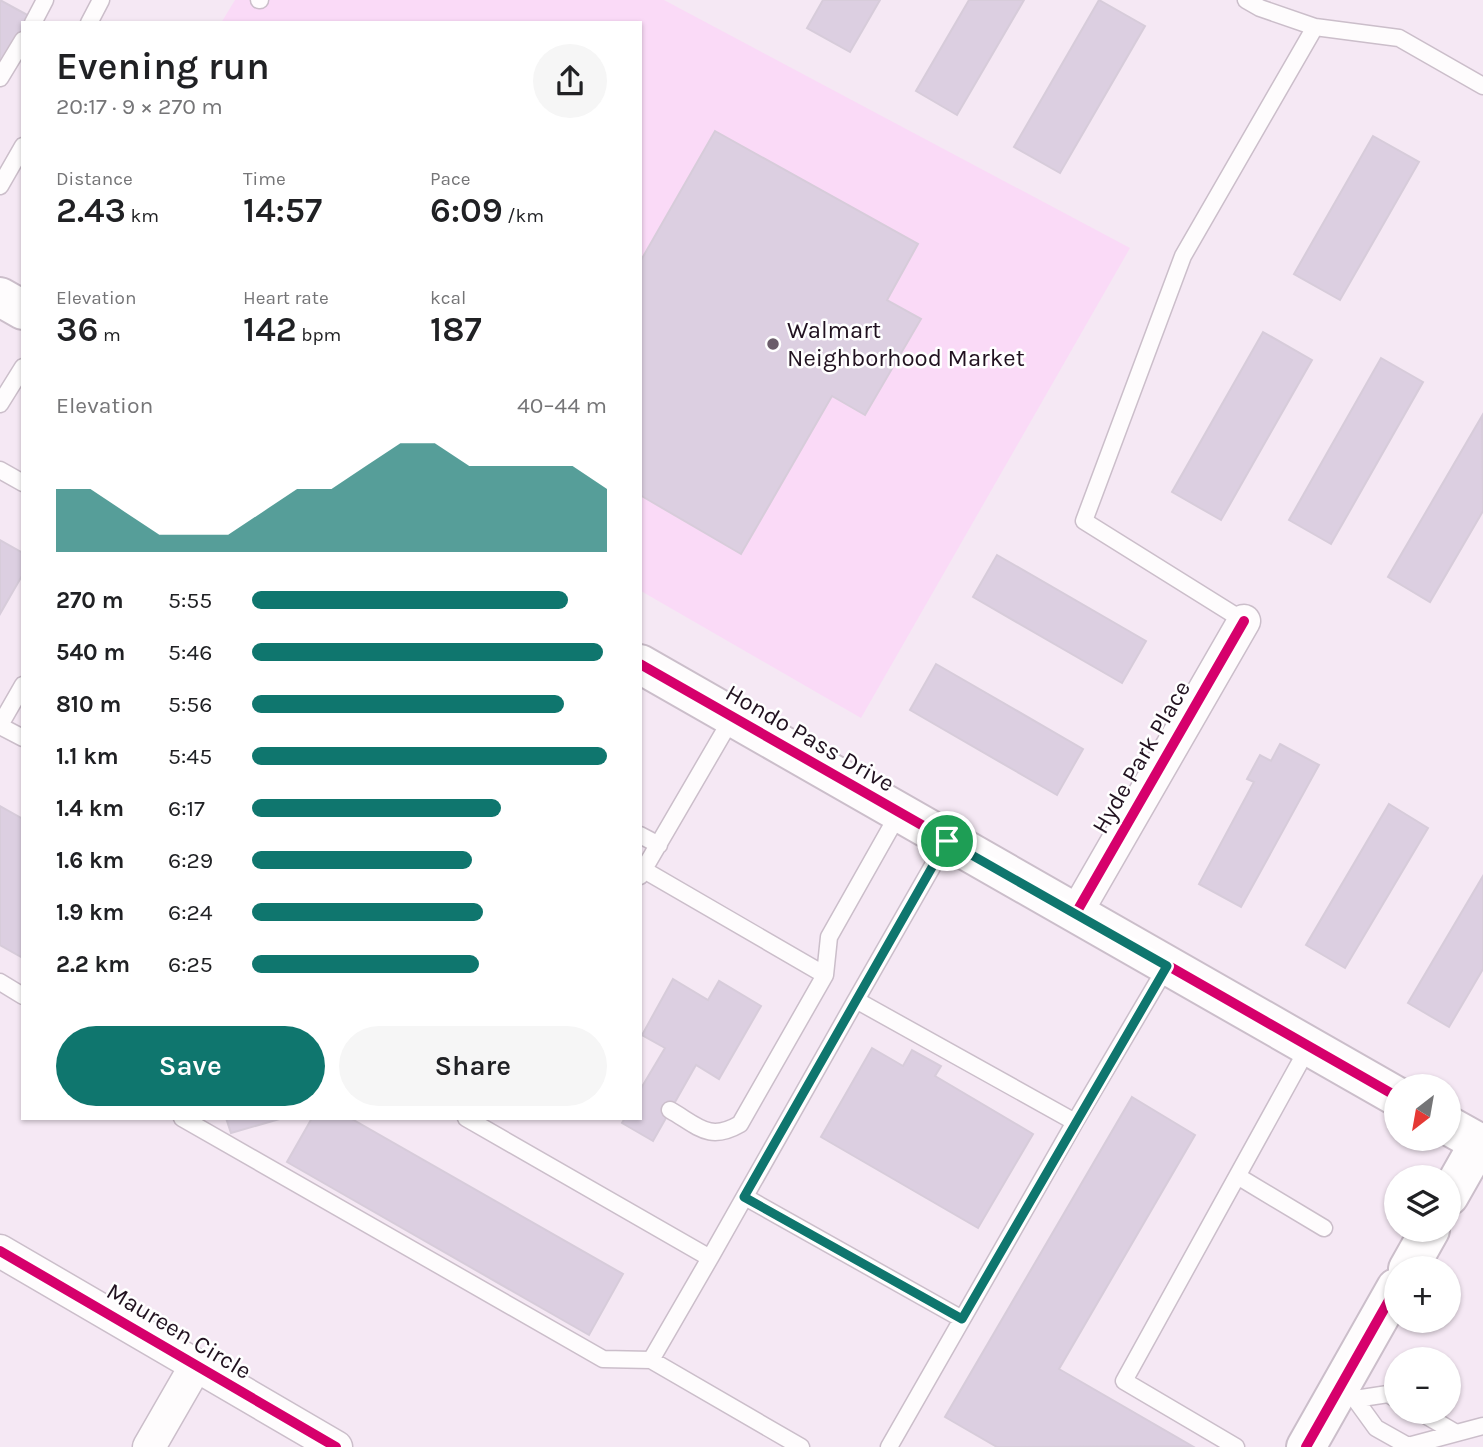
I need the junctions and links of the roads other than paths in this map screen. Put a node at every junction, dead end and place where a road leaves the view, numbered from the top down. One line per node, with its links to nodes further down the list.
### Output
1 (45, 0): 4 (lane)
2 (101, 0): 5 (lane)
3 (1246, 0): 6 (lane)
4 (34, 21)
5 (90, 21)
6 (1315, 27): 9 (lane); 18 (lane)
7 (21, 43): 8 (lane)
8 (0, 78)
9 (1483, 86)
10 (21, 149): 11 (lane)
11 (0, 186)
12 (0, 297): 13 (main road)
13 (21, 309)
14 (21, 370): 15 (lane)
15 (0, 404)
16 (0, 470): 17 (lane)
17 (21, 481)
18 (1244, 621): 29 (street, Hyde Park Place)
19 (642, 665): 21 (main road, Hondo Pass Drive)
20 (21, 688): 22 (lane)
21 (732, 718): 24 (main road, Hondo Pass Drive); 27 (lane)
22 (0, 725): 23 (lane)
23 (21, 737)
24 (899, 813): 26 (main road, Hondo Pass Drive); 31 (lane)
25 (642, 836): 27 (lane)
26 (947, 841): 29 (main road, Hondo Pass Drive); 34 (lane)
27 (659, 845): 28 (lane)
28 (642, 873): 31 (lane)
29 (1076, 913): 30 (main road, Hondo Pass Drive)
30 (1167, 966): 35 (main road, Hondo Pass Drive); 41 (lane)
31 (825, 975): 37 (lane)
32 (0, 982): 33 (lane)
33 (21, 995)
34 (856, 1000): 41 (lane); 46 (lane)
35 (1309, 1046): 36 (main road, Hondo Pass Drive); 45 (lane)
36 (1384, 1089)
37 (670, 1110)
38 (185, 1120): 52 (lane)
39 (469, 1120): 42 (lane)
40 (500, 1120): 42 (lane)
41 (1075, 1122): 51 (lane)
42 (492, 1133): 49 (lane)
43 (1470, 1138): 44 (main road)
44 (1460, 1165)
45 (1239, 1177): 47 (lane); 63 (lane)
46 (744, 1197): 49 (lane); 51 (lane)
47 (1324, 1228)
48 (0, 1251): 53 (street, Maureen Circle)
49 (710, 1258): 52 (lane)
50 (1384, 1314): 54 (main road)
51 (962, 1319): 62 (lane)
52 (651, 1360): 61 (lane)
53 (195, 1367): 59 (street); 60 (street, Maureen Circle)
54 (1347, 1394): 55 (lane); 64 (main road); 65 (lane)
55 (1384, 1394)
56 (1441, 1424): 58 (lane)
57 (1483, 1426): 58 (lane)
58 (1456, 1433): 65 (lane)
59 (149, 1447)
60 (336, 1447)
61 (801, 1447)
62 (889, 1447)
63 (1236, 1447)
64 (1306, 1447)
65 (1408, 1447)

